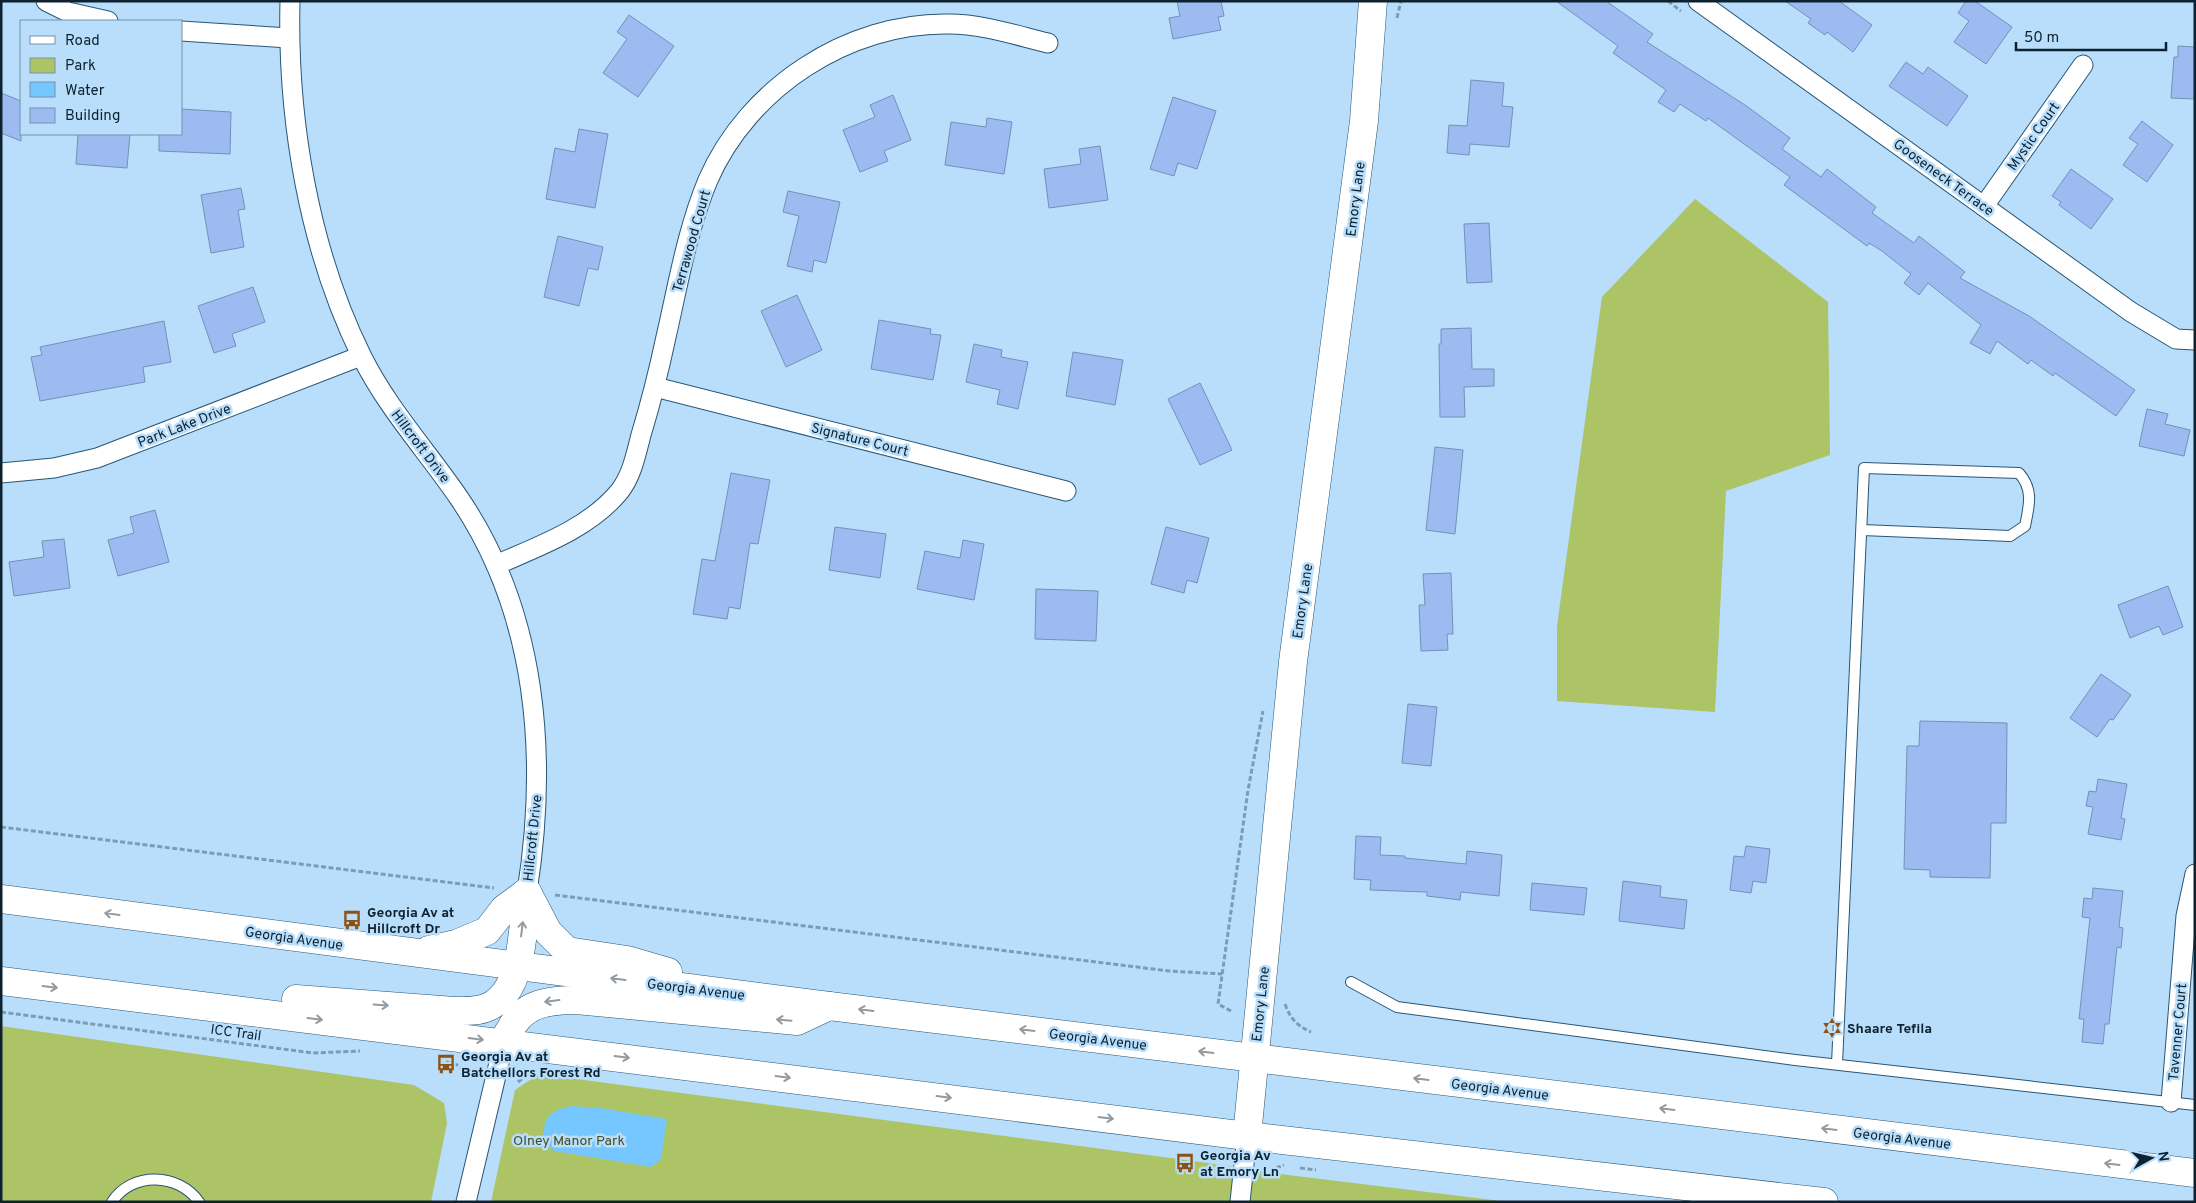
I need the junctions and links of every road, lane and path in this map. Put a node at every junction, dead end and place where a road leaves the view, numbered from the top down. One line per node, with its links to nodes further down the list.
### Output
1 (46, 1): 5 (street)
2 (290, 1): 7 (street, Hillcroft Drive)
3 (1374, 1): 35 (main road, Emory Lane)
4 (1698, 1): 10 (street, Gooseneck Terrace)
5 (104, 20)
6 (182, 31): 7 (street)
7 (289, 38): 12 (street, Hillcroft Drive)
8 (1048, 43): 13 (street, Terrawood Court)
9 (2083, 66): 10 (street, Mystic Court)
10 (1984, 206): 11 (street, Gooseneck Terrace)
11 (2195, 340)
12 (361, 356): 14 (street, Park Lake Drive); 17 (street, Hillcroft Drive)
13 (655, 387): 15 (street, Signature Court); 17 (street, Terrawood Court)
14 (1, 473)
15 (1066, 492)
16 (1862, 530): 16 (lane); 37 (lane)
17 (496, 565): 20 (street, Hillcroft Drive)
18 (1, 827): 20 (path)
19 (2195, 874): 39 (street, Tavenner Court)
20 (537, 893): 22 (main road); 23 (main road, one-way to 20); 26 (main road); 29 (path)
21 (1, 899): 22 (main road, Georgia Avenue, one-way to 21)
22 (414, 954): 23 (main road, Georgia Avenue)
23 (517, 967): 26 (main road, Georgia Avenue, one-way to 23); 27 (main road, one-way to 23)
24 (1, 981): 27 (main road, one-way to 27)
25 (1351, 982): 37 (lane)
26 (715, 991): 28 (main road, Georgia Avenue)
27 (140, 998): 33 (main road, one-way to 33)
28 (829, 1006): 33 (main road, one-way to 33); 35 (main road, Georgia Avenue, one-way to 28)
29 (1231, 1011)
30 (1, 1012): 34 (path, ICC Trail)
31 (1290, 1015): 32 (path)
32 (1311, 1032)
33 (504, 1042): 41 (main road, one-way to 41); 45 (street)
34 (361, 1051)
35 (1254, 1058): 41 (main road, Emory Lane); 42 (main road, Georgia Avenue, one-way to 35)
36 (438, 1061): 38 (path)
37 (1837, 1064): 39 (lane)
38 (466, 1072)
39 (2171, 1102): 40 (lane)
40 (2195, 1105)
41 (1246, 1136): 46 (street, Emory Lane); 47 (main road)
42 (2195, 1173)
43 (112, 1202): 44 (lane)
44 (199, 1202)
45 (466, 1202)
46 (1240, 1202)
47 (1824, 1202)

